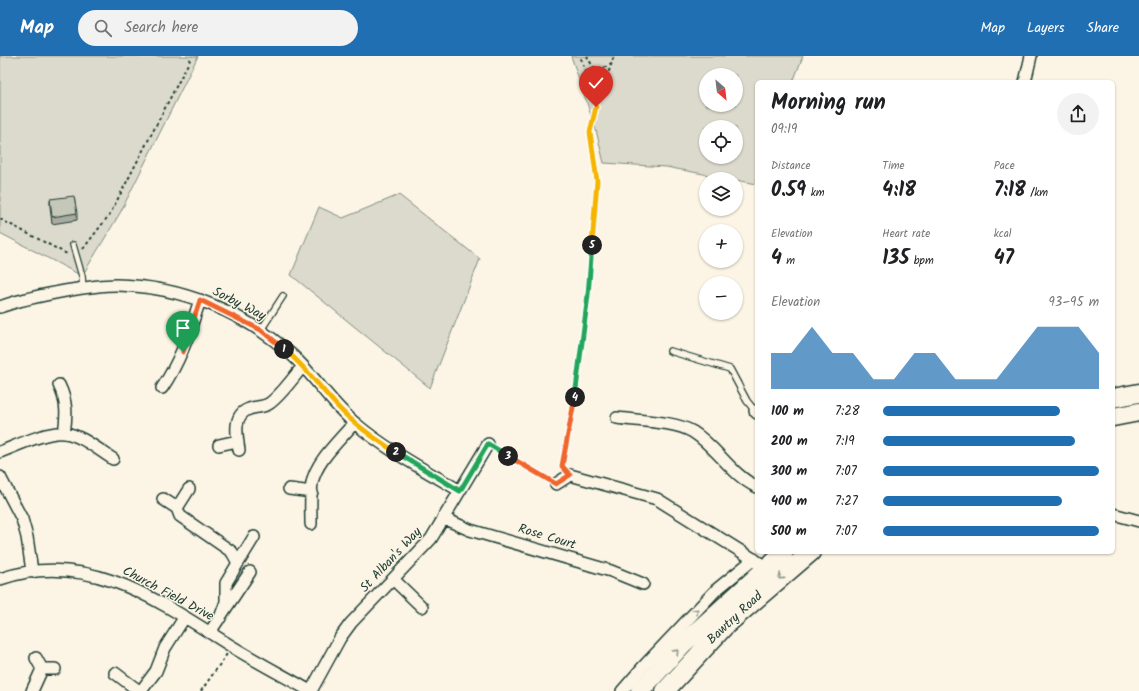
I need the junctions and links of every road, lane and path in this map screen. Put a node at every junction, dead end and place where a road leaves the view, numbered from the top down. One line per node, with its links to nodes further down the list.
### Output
1 (192, 56): 11 (path)
2 (580, 56): 8 (path)
3 (587, 56): 6 (path)
4 (614, 56): 6 (path)
5 (1032, 56): 7 (street)
6 (612, 64): 8 (path)
7 (1026, 80)
8 (593, 85): 35 (path)
9 (0, 219): 11 (path)
10 (73, 245): 11 (lane)
11 (76, 258): 12 (lane)
12 (83, 288): 14 (street, Sorby Way); 15 (street, Sorby Way)
13 (283, 296): 16 (lane)
14 (200, 300): 16 (street, Sorby Way); 20 (street)
15 (0, 307)
16 (261, 330): 18 (street, Sorby Way)
17 (670, 351): 25 (lane)
18 (303, 366): 29 (street, Sorby Way); 32 (street)
19 (59, 384): 30 (street)
20 (162, 388)
21 (1139, 393): 22 (main road)
22 (1115, 398)
23 (1115, 398): 24 (main road)
24 (1139, 398)
25 (755, 411)
26 (1139, 412): 27 (main road)
27 (1115, 417)
28 (617, 418): 38 (street)
29 (354, 423): 41 (street, Sorby Way); 42 (street)
30 (64, 433): 33 (street); 34 (street)
31 (488, 444): 37 (path); 41 (street, St Alban's Way)
32 (219, 445)
33 (0, 452)
34 (113, 459)
35 (570, 475): 37 (street); 51 (street)
36 (0, 477): 56 (street)
37 (556, 484)
38 (755, 486)
39 (189, 489): 44 (street)
40 (289, 490): 42 (street)
41 (460, 491): 46 (street, St Alban's Way)
42 (312, 492): 48 (street)
43 (163, 499): 44 (street)
44 (177, 508): 55 (street)
45 (1115, 515): 47 (street)
46 (443, 518): 59 (street, St Alban's Way); 60 (street, Rose Court)
47 (1139, 521)
48 (310, 524)
49 (254, 537): 55 (street)
50 (755, 554): 54 (street)
51 (755, 554)
52 (778, 554): 54 (main road, Bawtry Road)
53 (809, 554): 71 (main road, Bawtry Road, one-way to 71)
54 (764, 559): 70 (main road, Bawtry Road, one-way to 54); 76 (street, Bawtry Road, one-way to 54)
55 (238, 562): 63 (street)
56 (32, 571): 58 (street, Church Field Drive); 62 (street, Church Field Drive)
57 (250, 572): 63 (street)
58 (0, 579)
59 (393, 579): 61 (street); 75 (street, St Alban's Way)
60 (643, 584)
61 (422, 607)
62 (184, 618): 64 (street, Church Field Drive); 73 (street)
63 (220, 618): 64 (street)
64 (210, 632): 65 (street, Church Field Drive)
65 (233, 647): 74 (path); 75 (street, Church Field Drive)
66 (36, 658): 67 (street)
67 (42, 669): 68 (street); 72 (street)
68 (55, 669)
69 (116, 673): 73 (street)
70 (657, 673): 71 (main road); 77 (main road, Bawtry Road)
71 (671, 686)
72 (32, 691)
73 (140, 691)
74 (201, 691)
75 (310, 691)
76 (622, 691)
77 (640, 691)

